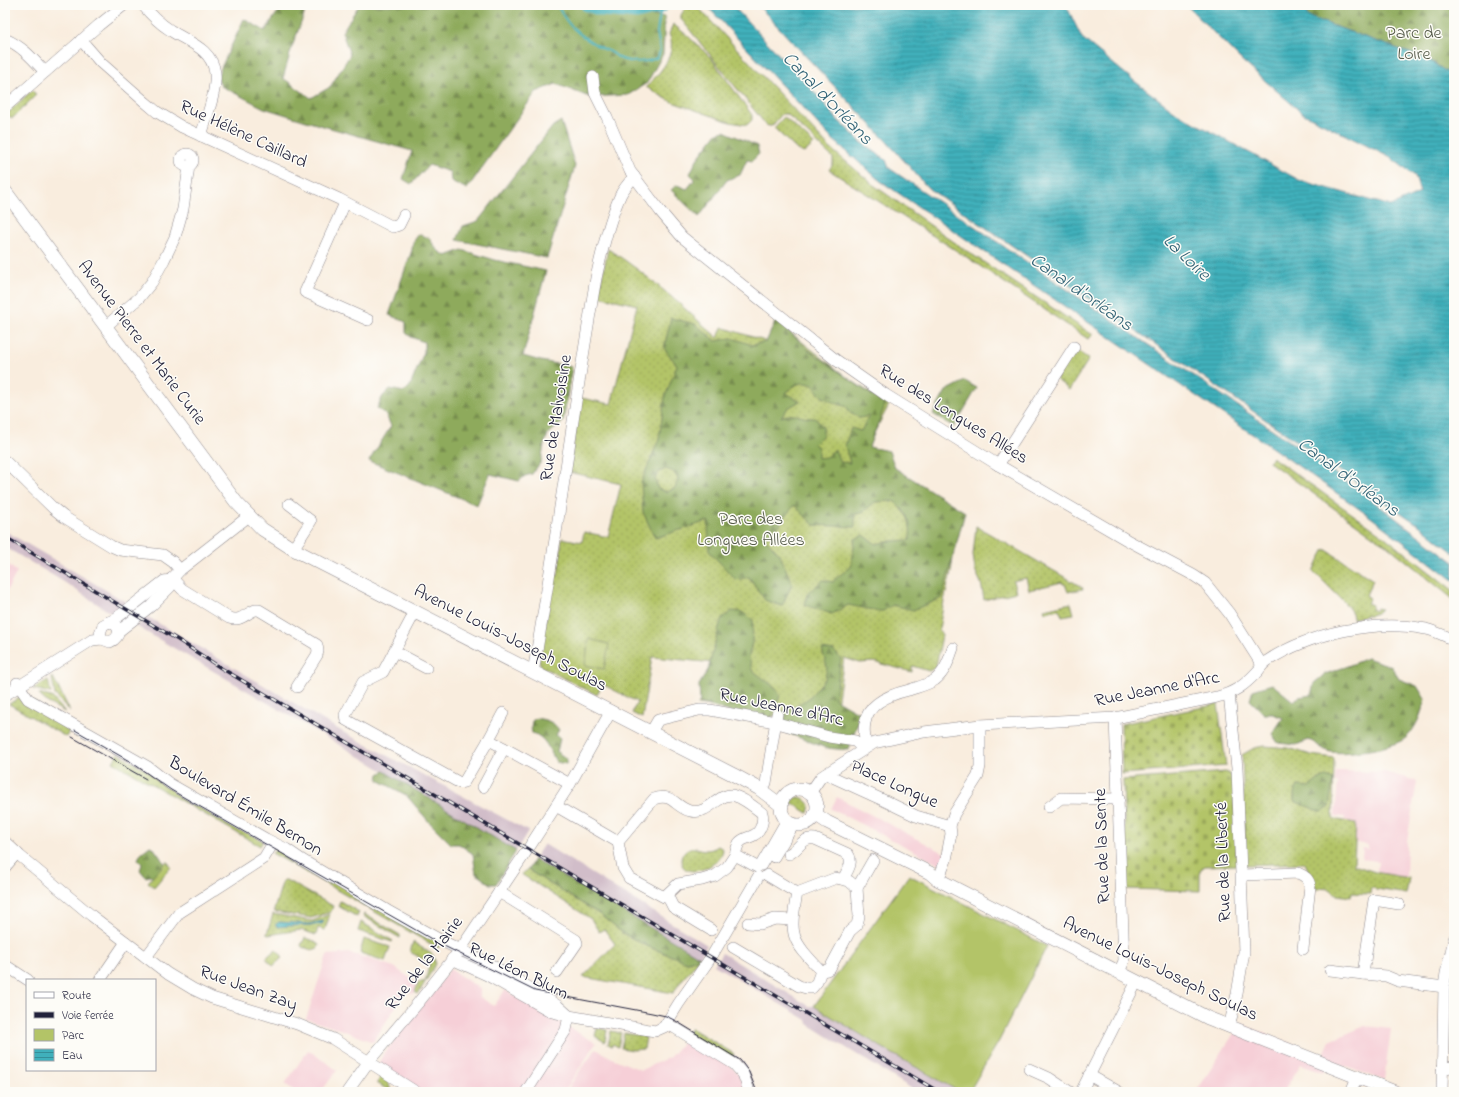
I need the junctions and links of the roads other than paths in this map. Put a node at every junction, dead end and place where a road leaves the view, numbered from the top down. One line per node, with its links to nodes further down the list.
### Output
1 (124, 5): 4 (street)
2 (143, 5): 8 (street)
3 (5, 39): 5 (street)
4 (81, 40): 5 (street); 8 (street, Rue Hélène Caillard)
5 (45, 72): 7 (street)
6 (594, 77): 10 (street, Rue des Longues Allées)
7 (5, 107)
8 (201, 136): 12 (street, Rue Hélène Caillard)
9 (190, 166): 15 (street)
10 (634, 176): 18 (street, Rue des Longues Allées); 33 (street, Rue de Malvoisine)
11 (5, 191): 15 (main road, Avenue Pierre et Marie Curie)
12 (345, 203): 13 (street, Rue Hélène Caillard); 14 (street)
13 (404, 216)
14 (368, 320)
15 (106, 326): 20 (main road, Avenue Pierre et Marie Curie)
16 (1074, 347): 18 (street)
17 (5, 461): 22 (street)
18 (998, 464): 31 (street, Rue des Longues Allées)
19 (289, 504): 21 (street)
20 (249, 516): 21 (main road, Avenue Louis-Joseph Soulas); 22 (street)
21 (293, 549): 24 (main road, Avenue Louis-Joseph Soulas)
22 (180, 570): 23 (street)
23 (172, 579): 25 (street); 26 (street); 35 (street)
24 (415, 612): 30 (street); 33 (main road, Avenue Louis-Joseph Soulas)
25 (108, 622): 26 (street); 27 (street)
26 (119, 631): 27 (street)
27 (101, 636): 34 (street)
28 (1454, 640): 31 (street, Rue Jeanne d'Arc)
29 (953, 648): 46 (street)
30 (394, 651): 32 (street); 45 (street)
31 (1262, 665): 37 (street, Rue Jeanne d'Arc)
32 (426, 668)
33 (533, 672): 39 (main road, Avenue Louis-Joseph Soulas)
34 (18, 684): 36 (street); 38 (street); 62 (street, Boulevard Émile Bernon)
35 (298, 687)
36 (5, 690)
37 (1229, 694): 42 (street, Rue Jeanne d'Arc); 69 (street, Rue de la Liberté)
38 (5, 695)
39 (611, 711): 44 (main road, Avenue Louis-Joseph Soulas); 49 (street, Rue de la Mairie)
40 (503, 713): 45 (street)
41 (776, 718): 44 (street, Rue Jeanne d'Arc); 46 (street, Rue Jeanne d'Arc); 50 (street)
42 (1115, 718): 43 (street, Rue Jeanne d'Arc); 53 (street, Rue de la Sente)
43 (980, 725): 46 (street, Rue Jeanne d'Arc); 59 (street)
44 (651, 732): 50 (main road, Avenue Louis-Joseph Soulas)
45 (488, 741): 47 (street)
46 (866, 746): 48 (street)
47 (504, 748): 49 (street); 51 (street)
48 (826, 774): 52 (street); 59 (street, Place Longue)
49 (570, 784): 55 (street, Rue de la Mairie)
50 (762, 786): 54 (main road)
51 (482, 787)
52 (810, 793): 54 (main road); 57 (main road)
53 (1119, 799): 56 (street); 91 (street, Rue de la Sente)
54 (783, 802): 58 (main road)
55 (556, 806): 61 (street); 73 (street, Rue de la Mairie)
56 (1048, 807)
57 (812, 818): 58 (main road); 71 (main road, Avenue Louis-Joseph Soulas)
58 (791, 822): 68 (street)
59 (950, 826): 71 (street)
60 (5, 842): 63 (street, Rue Jean Zay)
61 (618, 842): 65 (street); 75 (street)
62 (273, 843): 84 (street, Boulevard Émile Bernon); 85 (street)
63 (17, 853): 67 (street); 80 (street, Rue Jean Zay)
64 (789, 854): 70 (street)
65 (735, 855): 68 (street); 75 (street)
66 (873, 860): 72 (street)
67 (5, 867)
68 (762, 870): 74 (street); 98 (street)
69 (1242, 875): 83 (street); 99 (street, Rue de la Liberté)
70 (842, 879): 72 (street); 74 (street)
71 (938, 879): 91 (main road, Avenue Louis-Joseph Soulas)
72 (857, 888): 88 (street)
73 (499, 892): 84 (street, Rue de la Mairie); 90 (street)
74 (797, 893): 77 (street)
75 (667, 896): 79 (street)
76 (1399, 904): 92 (street)
77 (792, 920): 78 (street); 88 (street)
78 (748, 923)
79 (711, 930)
80 (126, 942): 85 (street, Rue Jean Zay); 94 (street)
81 (1453, 945): 96 (street)
82 (733, 947): 88 (street)
83 (1303, 949)
84 (460, 950): 86 (street, Rue de la Mairie); 97 (street, Rue Léon Blum)
85 (146, 957): 100 (street, Rue Jean Zay)
86 (452, 959): 97 (street, Rue Léon Blum); 100 (street, Rue de la Mairie)
87 (5, 965): 93 (street)
88 (821, 970)
89 (1330, 970): 92 (street)
90 (557, 972)
91 (1119, 972): 95 (main road, Avenue Louis-Joseph Soulas)
92 (1364, 974): 96 (street)
93 (26, 979)
94 (101, 979)
95 (1137, 981): 99 (main road, Avenue Louis-Joseph Soulas); 104 (street)
96 (1444, 987): 102 (street)
97 (569, 1016): 98 (street, Rue Léon Blum); 108 (street)
98 (663, 1027): 109 (street)
99 (1229, 1027): 105 (main road, Avenue Louis-Joseph Soulas)
100 (369, 1061): 106 (street, Rue de la Mairie); 107 (street, Rue Jean Zay)
101 (1454, 1066): 102 (street)
102 (1442, 1068): 115 (street)
103 (1029, 1069): 110 (street)
104 (1089, 1075): 111 (street); 112 (street)
105 (1358, 1077): 113 (street); 114 (main road, Avenue Louis-Joseph Soulas)
106 (347, 1092)
107 (416, 1092)
108 (526, 1092)
109 (747, 1092)
110 (1070, 1092)
111 (1081, 1092)
112 (1119, 1092)
113 (1351, 1092)
114 (1396, 1092)
115 (1442, 1092)

